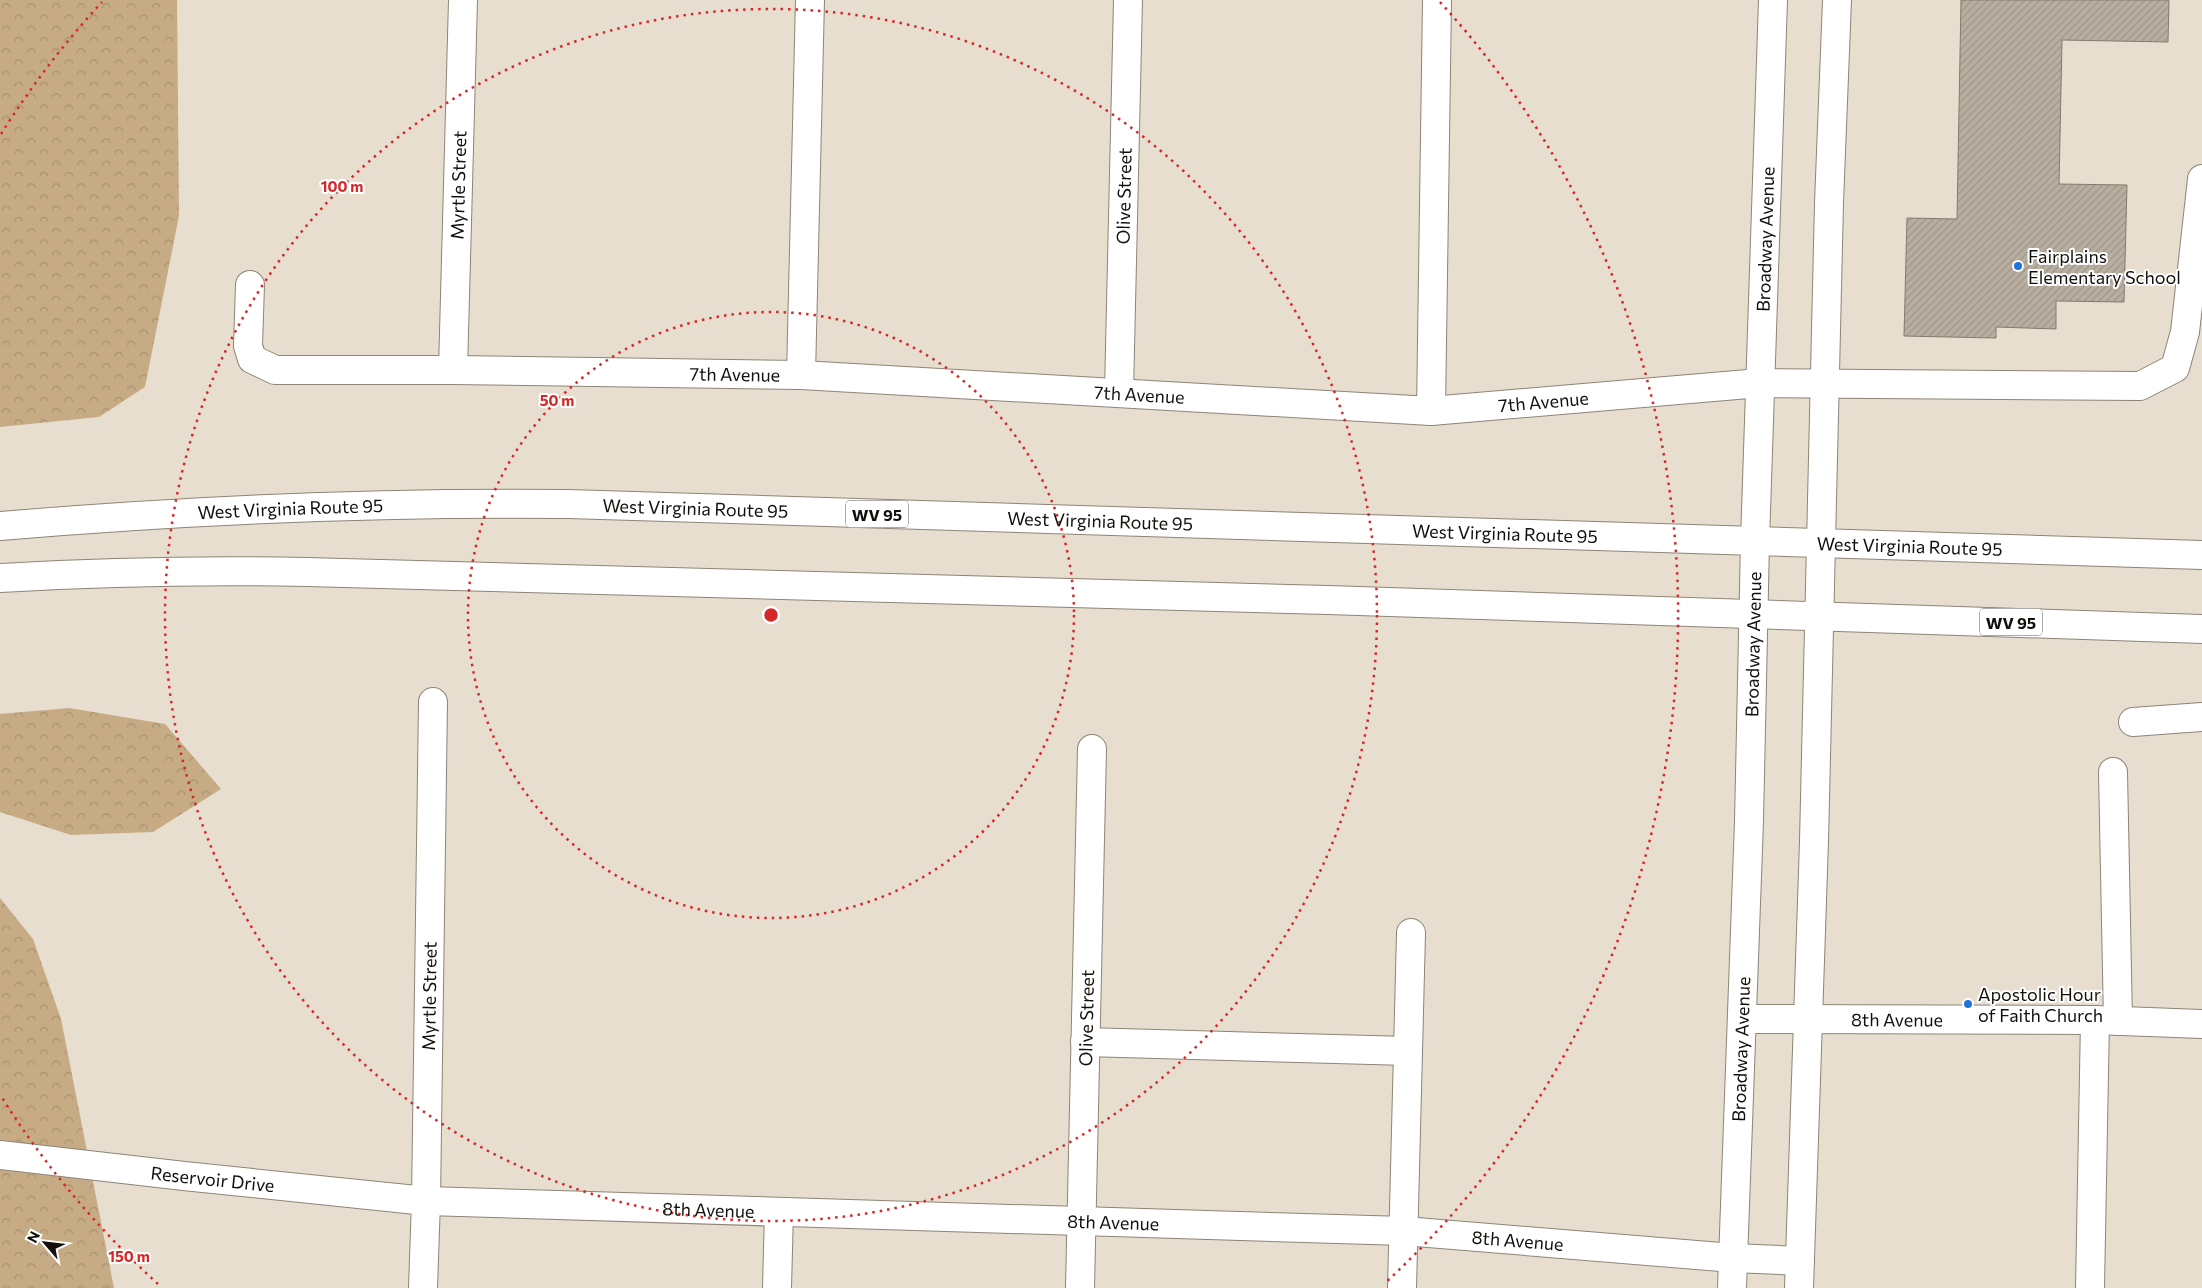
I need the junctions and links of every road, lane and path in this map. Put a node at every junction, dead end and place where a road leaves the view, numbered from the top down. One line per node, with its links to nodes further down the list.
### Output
1 (463, 0): 9 (street, Myrtle Street)
2 (810, 0): 10 (street)
3 (1128, 0): 13 (street, Olive Street)
4 (1437, 0): 14 (street)
5 (1773, 0): 11 (street, Broadway Avenue)
6 (1837, 0): 12 (street)
7 (2202, 179): 12 (street, 7th Avenue)
8 (250, 285): 9 (street, 7th Avenue)
9 (453, 370): 10 (street, 7th Avenue)
10 (801, 375): 13 (street, 7th Avenue)
11 (1760, 383): 12 (street, 7th Avenue); 14 (street, 7th Avenue); 16 (street, Broadway Avenue)
12 (1824, 383): 17 (street)
13 (1118, 392): 14 (street, 7th Avenue)
14 (1431, 411)
15 (0, 526): 16 (street, West Virginia Route 95 / WV 95)
16 (1755, 541): 17 (street, West Virginia Route 95 / WV 95); 20 (street, Broadway Avenue)
17 (1821, 543): 18 (street, West Virginia Route 95 / WV 95); 21 (street)
18 (2202, 555)
19 (0, 578): 20 (street, WV 95)
20 (1754, 614): 21 (street, WV 95); 29 (street, Broadway Avenue)
21 (1819, 616): 22 (street, WV 95); 30 (street)
22 (2202, 629)
23 (433, 702): 36 (street, Myrtle Street)
24 (2202, 717): 25 (street)
25 (2133, 722)
26 (1092, 749): 33 (street, Olive Street)
27 (2113, 772): 31 (street)
28 (1410, 932): 34 (street)
29 (1742, 1019): 30 (street, 8th Avenue); 40 (street, Broadway Avenue)
30 (1807, 1020): 31 (street, 8th Avenue); 41 (street)
31 (2106, 1020): 32 (street, 8th Avenue); 48 (street)
32 (2202, 1024)
33 (1085, 1042): 34 (street); 38 (street, Olive Street)
34 (1408, 1051): 39 (street)
35 (0, 1154): 36 (street, Reservoir Drive)
36 (426, 1201): 37 (street, 8th Avenue); 42 (street, Myrtle Street)
37 (779, 1212): 38 (street, 8th Avenue); 43 (street)
38 (1081, 1221): 39 (street, 8th Avenue); 44 (street, Olive Street)
39 (1404, 1231): 40 (street, 8th Avenue); 45 (street)
40 (1733, 1258): 41 (street, 8th Avenue); 46 (street, Broadway Avenue)
41 (1800, 1261): 47 (street)
42 (422, 1288)
43 (777, 1288)
44 (1080, 1288)
45 (1402, 1288)
46 (1732, 1288)
47 (1799, 1288)
48 (2090, 1288)

